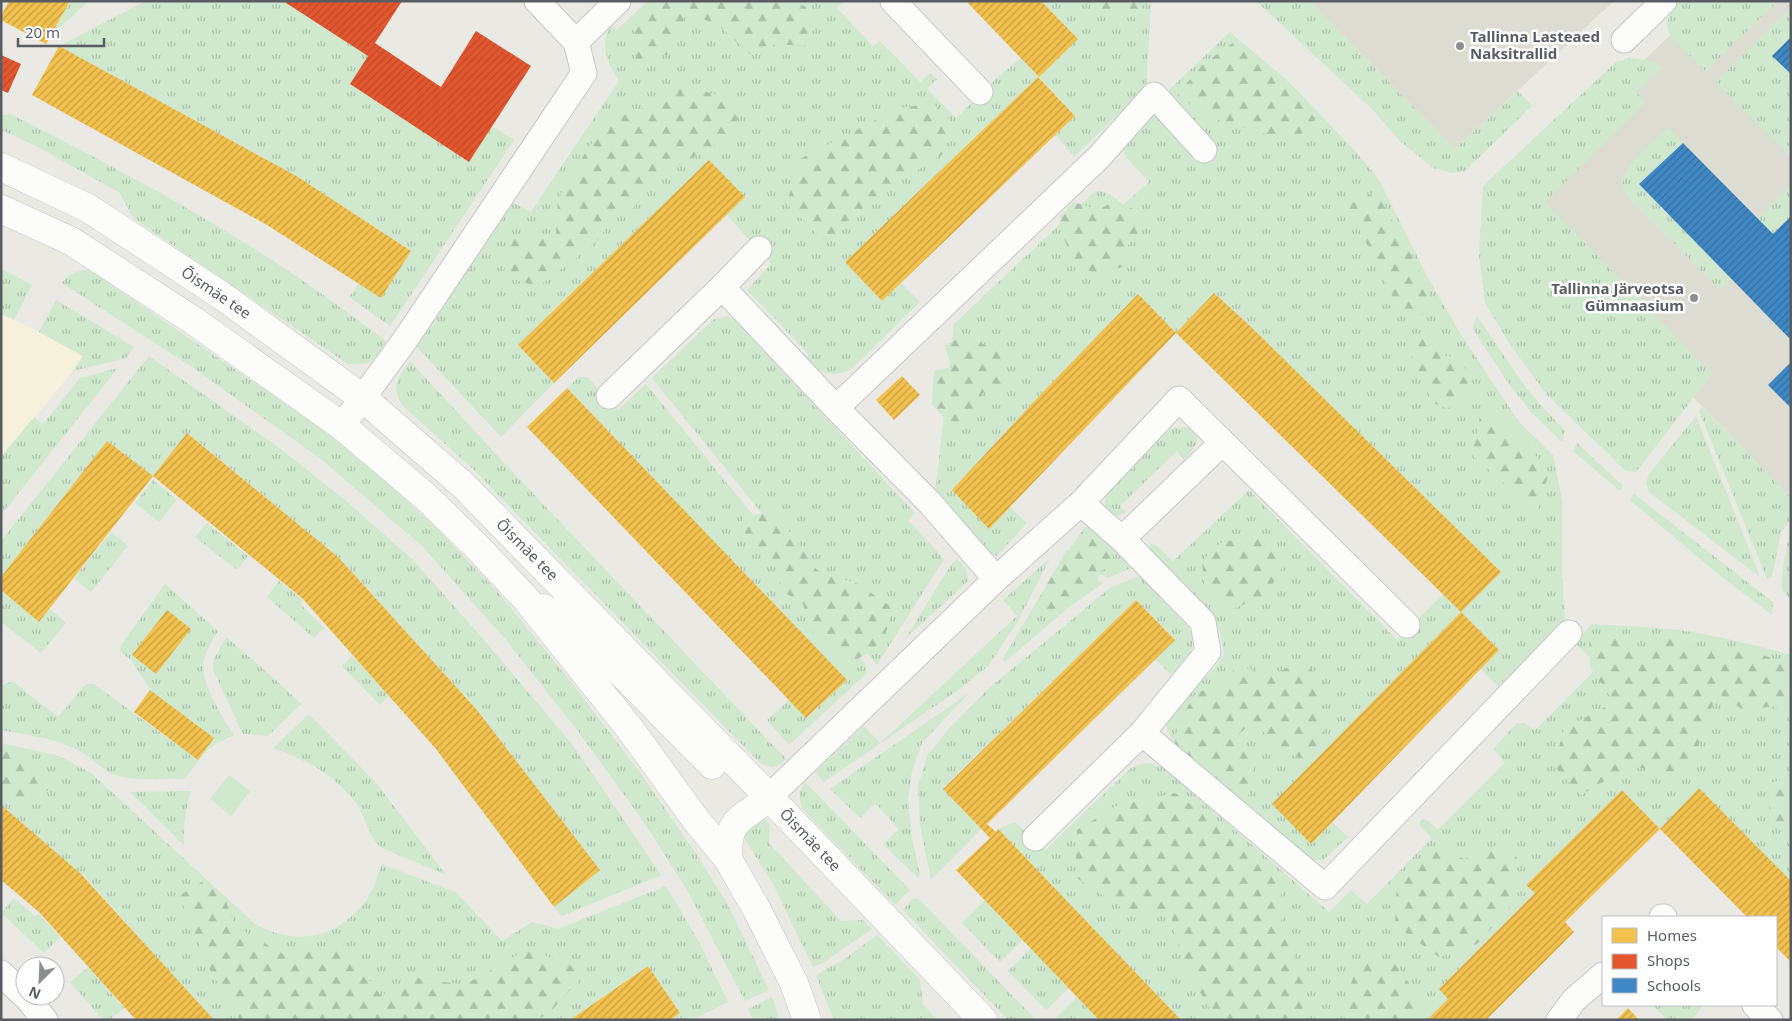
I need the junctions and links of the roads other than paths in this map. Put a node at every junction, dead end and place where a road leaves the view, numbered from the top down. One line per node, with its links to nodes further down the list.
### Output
1 (538, 1): 6 (street)
2 (618, 1): 6 (street)
3 (893, 1): 7 (street)
4 (1664, 1): 5 (street)
5 (1624, 40)
6 (576, 42): 14 (street)
7 (980, 92)
8 (1204, 150): 15 (street)
9 (1, 167): 14 (main road, Õismäe tee)
10 (1, 209): 16 (main road)
11 (759, 249): 12 (street)
12 (722, 287): 13 (street); 15 (street)
13 (609, 396)
14 (364, 398): 16 (street); 25 (main road, Õismäe tee)
15 (836, 408): 20 (street)
16 (342, 426): 21 (main road)
17 (1222, 443): 18 (street); 19 (street); 22 (street)
18 (1081, 503): 19 (street); 20 (street)
19 (1122, 539): 24 (street)
20 (996, 579): 25 (street)
21 (526, 598): 25 (main road); 27 (main road)
22 (1407, 626)
23 (1569, 634): 24 (street)
24 (1142, 733): 26 (street)
25 (764, 802): 27 (main road); 33 (main road, Õismäe tee)
26 (1035, 838)
27 (728, 859): 32 (main road)
28 (1, 973): 31 (street)
29 (1602, 976): 34 (street)
30 (1756, 1006): 35 (street)
31 (45, 1020)
32 (807, 1020)
33 (983, 1020)
34 (1559, 1020)
35 (1770, 1020)

